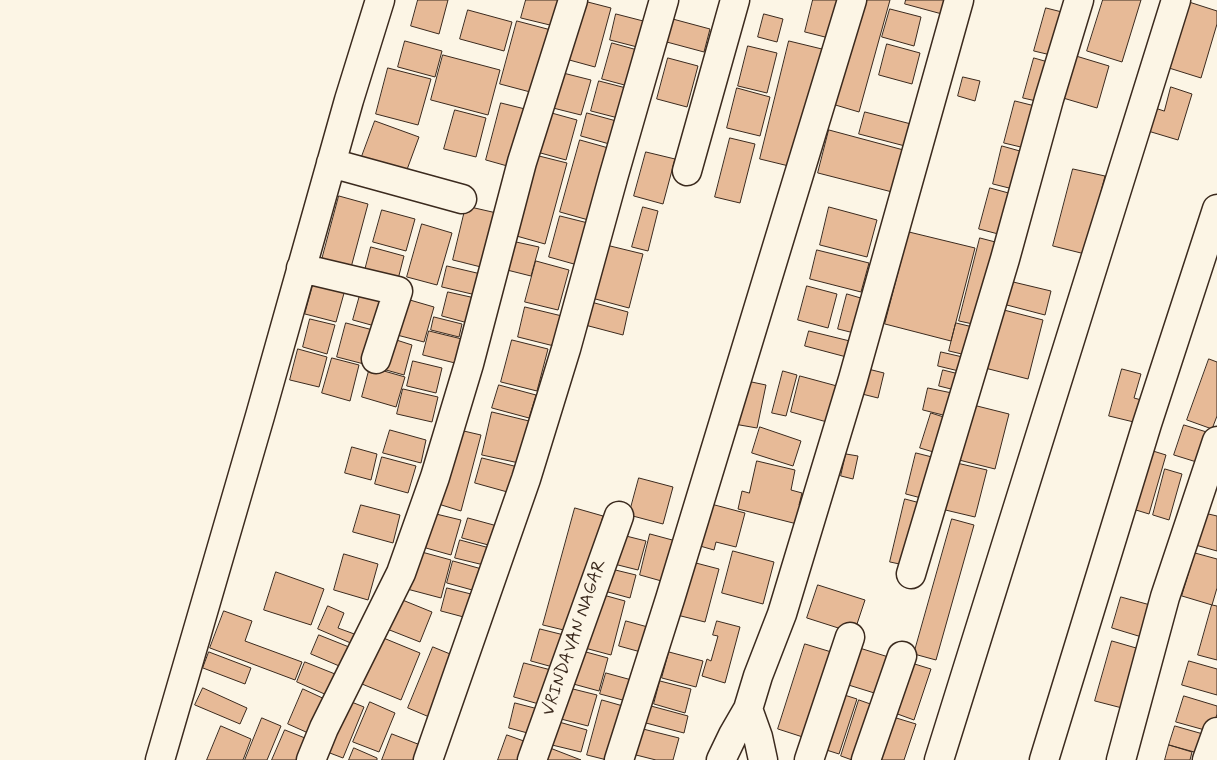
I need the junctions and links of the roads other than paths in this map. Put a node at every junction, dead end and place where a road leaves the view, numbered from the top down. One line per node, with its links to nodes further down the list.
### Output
1 (380, 0): 9 (street)
2 (573, 0): 23 (street)
3 (664, 0): 24 (street)
4 (736, 0): 10 (street)
5 (852, 0): 26 (street)
6 (959, 0): 20 (street)
7 (1079, 0): 17 (street)
8 (1176, 0): 31 (street)
9 (331, 163): 11 (street); 13 (street)
10 (687, 171)
11 (462, 199)
12 (1217, 209): 32 (street)
13 (301, 268): 14 (street); 22 (street)
14 (376, 359)
15 (1217, 441): 33 (street)
16 (619, 516): 25 (street, VRINDAVAN NAGAR)
17 (911, 574)
18 (850, 637): 29 (street)
19 (902, 656): 30 (street)
20 (748, 709): 27 (street); 28 (street)
21 (1217, 732): 34 (street)
22 (160, 760)
23 (311, 760)
24 (428, 760)
25 (532, 760)
26 (619, 760)
27 (722, 760)
28 (763, 760)
29 (810, 760)
30 (866, 760)
31 (939, 760)
32 (1044, 760)
33 (1121, 760)
34 (1207, 760)

